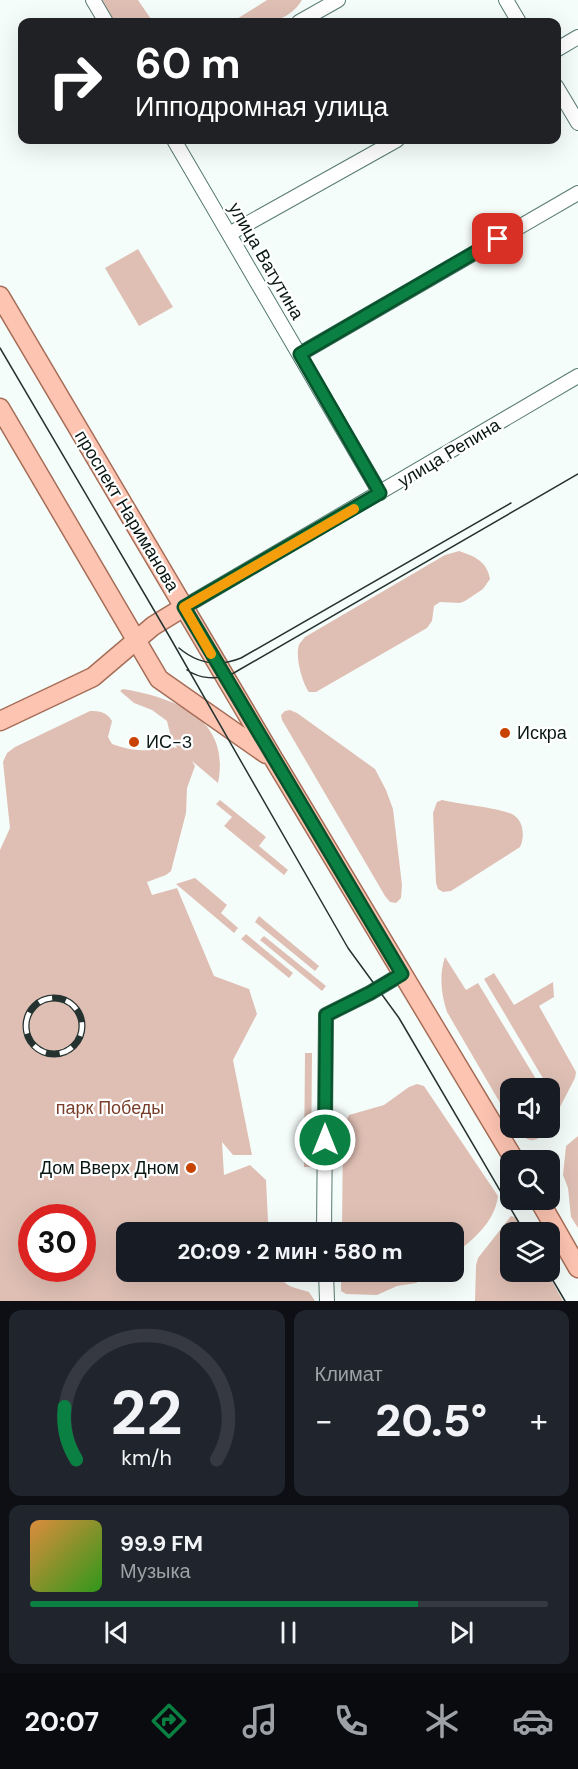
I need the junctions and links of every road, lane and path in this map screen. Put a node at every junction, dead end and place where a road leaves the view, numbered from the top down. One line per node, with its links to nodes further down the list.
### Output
1 (93, 0): 4 (street)
2 (338, 0): 5 (street)
3 (506, 0): 6 (street)
4 (104, 18)
5 (306, 18)
6 (517, 18)
7 (578, 37): 8 (street)
8 (561, 47)
9 (561, 94): 10 (street)
10 (578, 123)
11 (176, 144): 14 (street, улица Ватутина)
12 (390, 144): 14 (street)
13 (578, 194): 16 (street)
14 (229, 234): 16 (street, улица Ватутина)
15 (0, 296): 20 (main road, проспект Нариманова)
16 (300, 354): 19 (street, улица Ватутина)
17 (578, 376): 19 (street, улица Репина)
18 (0, 408): 21 (main road, проспект Нариманова)
19 (380, 493): 20 (street, улица Репина)
20 (184, 607): 21 (main road, улица Репина); 23 (main road, проспект Нариманова)
21 (136, 641): 22 (main road, улица Репина); 23 (main road, проспект Нариманова)
22 (0, 721)
23 (273, 758): 24 (main road, проспект Нариманова)
24 (402, 974): 25 (main road, проспект Нариманова); 27 (street)
25 (508, 1150)
26 (544, 1210): 28 (main road)
27 (324, 1222)
28 (578, 1268)
29 (326, 1282): 30 (street)
30 (327, 1301)

